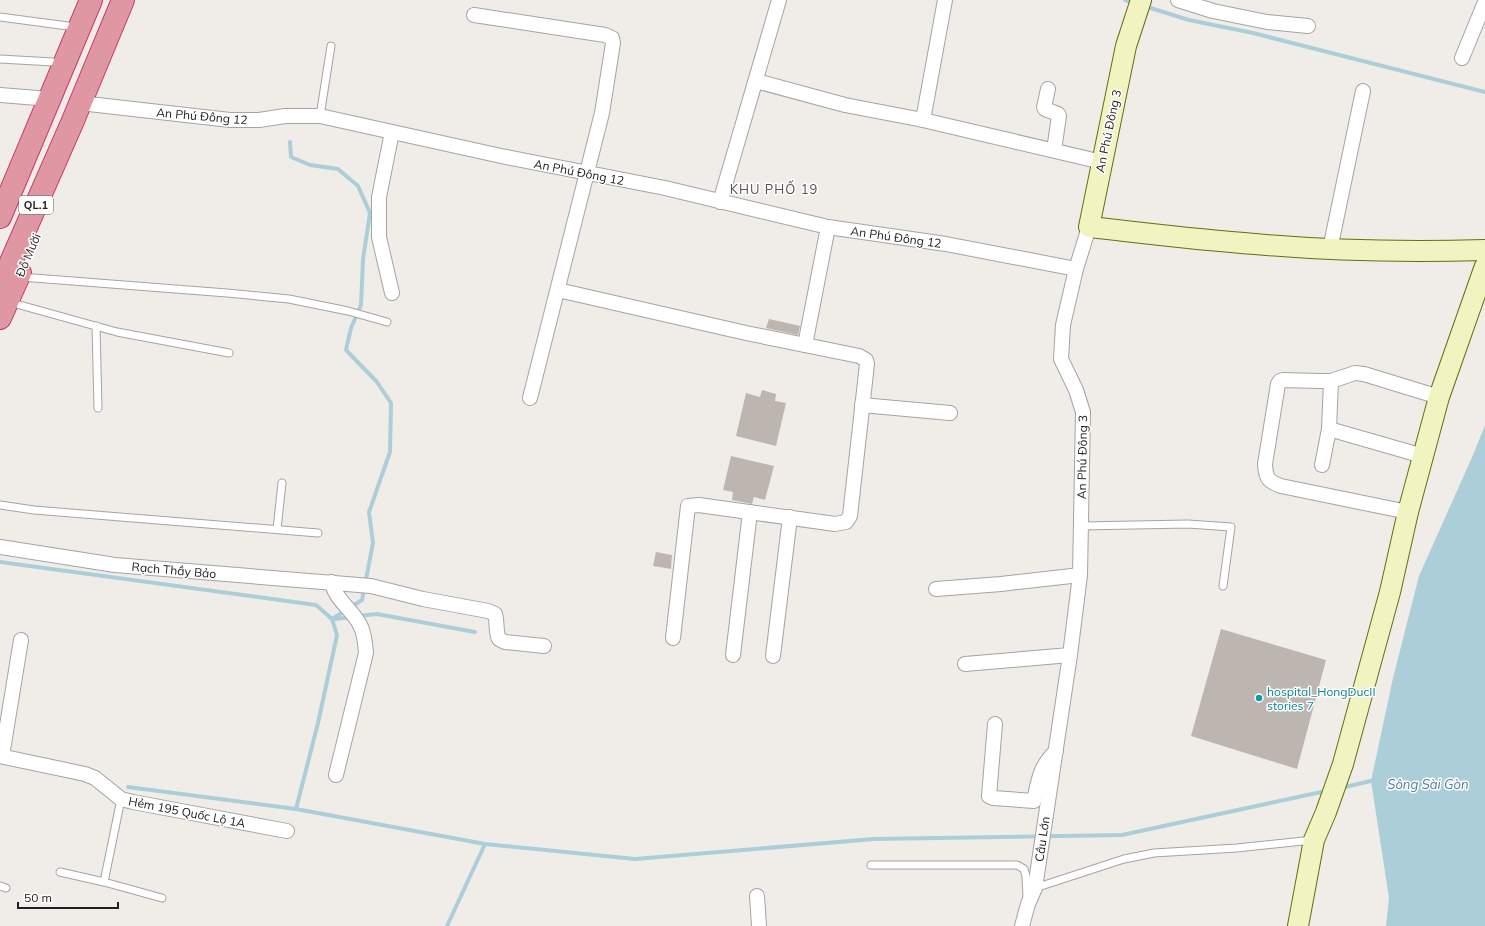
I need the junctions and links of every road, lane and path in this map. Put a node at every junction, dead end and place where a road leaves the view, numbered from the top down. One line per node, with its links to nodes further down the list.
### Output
1 (79, 0): 11 (highway)
2 (92, 0): 20 (highway, QL.1)
3 (123, 0): 22 (highway, Đỗ Mười / QL.1)
4 (779, 0): 17 (street)
5 (945, 0): 24 (street)
6 (1178, 0): 12 (street)
7 (1485, 2): 14 (street)
8 (1139, 7): 27 (street, An Phú Đông 3)
9 (474, 15): 28 (street)
10 (0, 17): 11 (lane)
11 (68, 26): 16 (highway)
12 (1308, 26)
13 (331, 46): 23 (lane)
14 (1462, 58)
15 (0, 60): 16 (lane)
16 (53, 62): 20 (highway)
17 (756, 81): 24 (street); 29 (street)
18 (1048, 89): 26 (street)
19 (1363, 91): 33 (street)
20 (52, 93): 21 (street); 22 (highway); 30 (highway, QL.1)
21 (0, 94)
22 (80, 103): 23 (street, An Phú Đông 12); 39 (highway, Đỗ Mười / QL.1)
23 (320, 116): 25 (street, An Phú Đông 12)
24 (923, 120): 26 (street)
25 (392, 132): 28 (street, An Phú Đông 12); 38 (street)
26 (1054, 150): 27 (street)
27 (1102, 162): 32 (street, An Phú Đông 3)
28 (587, 174): 29 (street, An Phú Đông 12); 37 (street)
29 (720, 202): 31 (street, An Phú Đông 12)
30 (0, 217)
31 (828, 227): 36 (street, An Phú Đông 12); 42 (street)
32 (1089, 227): 33 (street); 36 (street, An Phú Đông 3)
33 (1330, 249): 34 (street)
34 (1485, 250)
35 (1485, 266): 45 (street)
36 (1076, 269): 58 (street, An Phú Đông 3)
37 (558, 290): 42 (street); 46 (street)
38 (392, 293)
39 (6, 296): 40 (lane); 41 (lane)
40 (387, 322)
41 (96, 326): 43 (lane); 48 (lane)
42 (805, 345): 47 (street)
43 (229, 353)
44 (1331, 381): 45 (street); 50 (street); 56 (street)
45 (1439, 397): 51 (street)
46 (530, 398)
47 (862, 405): 49 (street); 57 (street)
48 (98, 408)
49 (950, 413)
50 (1329, 429): 51 (street); 52 (street)
51 (1423, 456): 56 (street)
52 (1322, 464)
53 (282, 483): 59 (lane)
54 (0, 505): 59 (lane)
55 (750, 512): 57 (street); 66 (street); 69 (street)
56 (1408, 512): 80 (street)
57 (790, 517): 71 (street)
58 (1080, 526): 62 (street, An Phú Đông 3); 64 (lane)
59 (278, 530): 60 (lane)
60 (318, 533)
61 (0, 547): 63 (street, Rạch Thầy Bảo)
62 (1080, 575): 65 (street); 70 (street, An Phú Đông 3)
63 (332, 582): 68 (street, Rạch Thầy Bảo); 76 (street)
64 (1223, 586)
65 (936, 589)
66 (673, 638)
67 (21, 640): 75 (street)
68 (544, 646)
69 (733, 654)
70 (1070, 655): 72 (street); 74 (street, An Phú Đông 3)
71 (773, 656)
72 (965, 664)
73 (995, 724): 74 (street)
74 (1056, 751): 78 (street, An Phú Đông 3)
75 (1, 756): 77 (street, Hẻm 195 Quốc Lộ 1A)
76 (336, 775)
77 (121, 799): 79 (street, Hẻm 195 Quốc Lộ 1A); 83 (lane)
78 (1046, 806): 84 (street, Cầu Lớn)
79 (287, 831)
80 (1314, 840): 84 (lane); 90 (street)
81 (871, 866): 87 (lane)
82 (60, 872): 83 (lane)
83 (104, 882): 86 (lane)
84 (1035, 888): 87 (street)
85 (758, 896): 88 (street)
86 (162, 898)
87 (1028, 904): 89 (street)
88 (759, 926)
89 (1022, 926)
90 (1298, 926)

